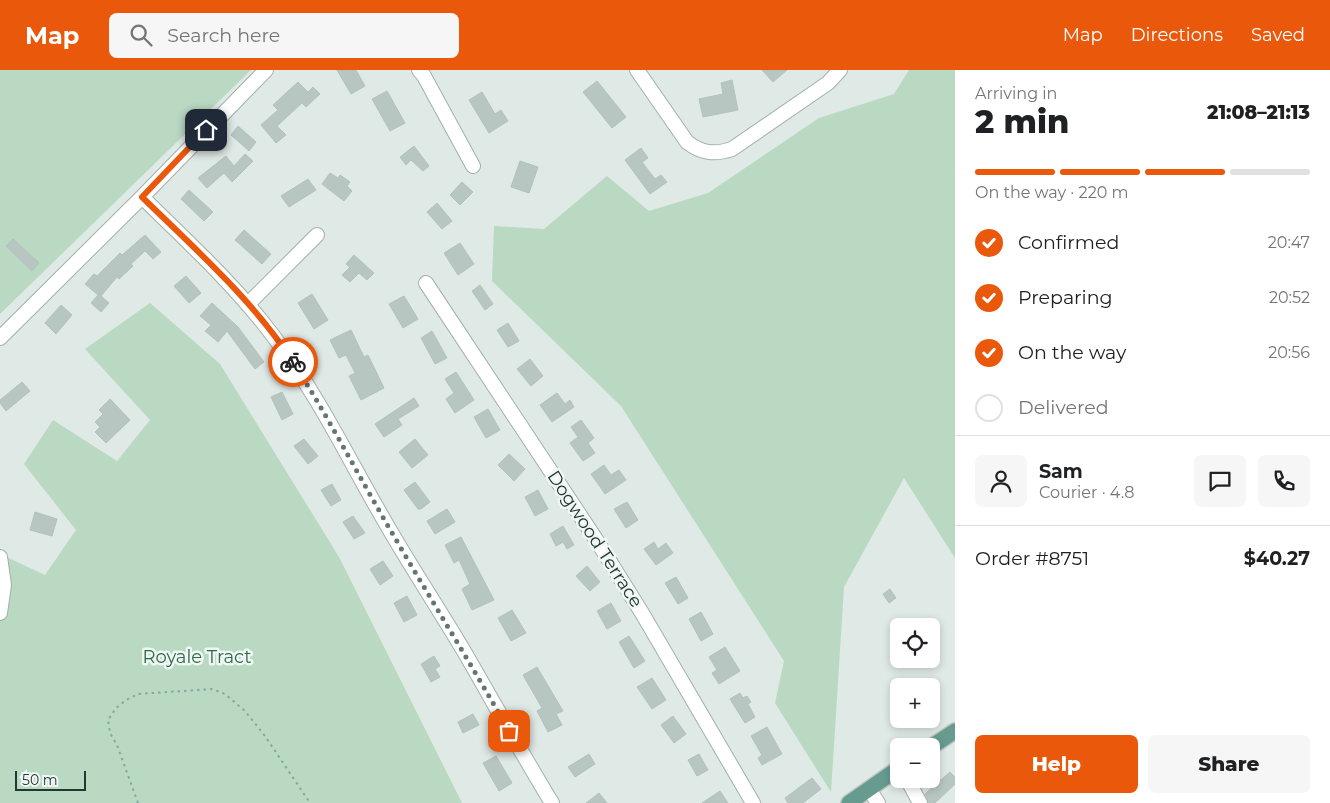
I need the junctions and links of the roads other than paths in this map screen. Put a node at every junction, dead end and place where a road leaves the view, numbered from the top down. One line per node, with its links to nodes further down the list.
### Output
1 (266, 70): 6 (street)
2 (419, 70): 5 (street)
3 (637, 70): 4 (street)
4 (840, 70)
5 (473, 166)
6 (142, 197): 9 (street); 10 (street)
7 (317, 235): 9 (street)
8 (426, 283): 19 (street, Dogwood Terrace)
9 (248, 304): 18 (street)
10 (0, 338)
11 (0, 557): 12 (street)
12 (0, 613)
13 (955, 731): 14 (main road)
14 (940, 741)
15 (890, 774): 17 (main road)
16 (912, 788): 22 (street)
17 (869, 789): 20 (main road); 21 (street)
18 (552, 803)
19 (753, 803)
20 (849, 803)
21 (878, 803)
22 (920, 803)

